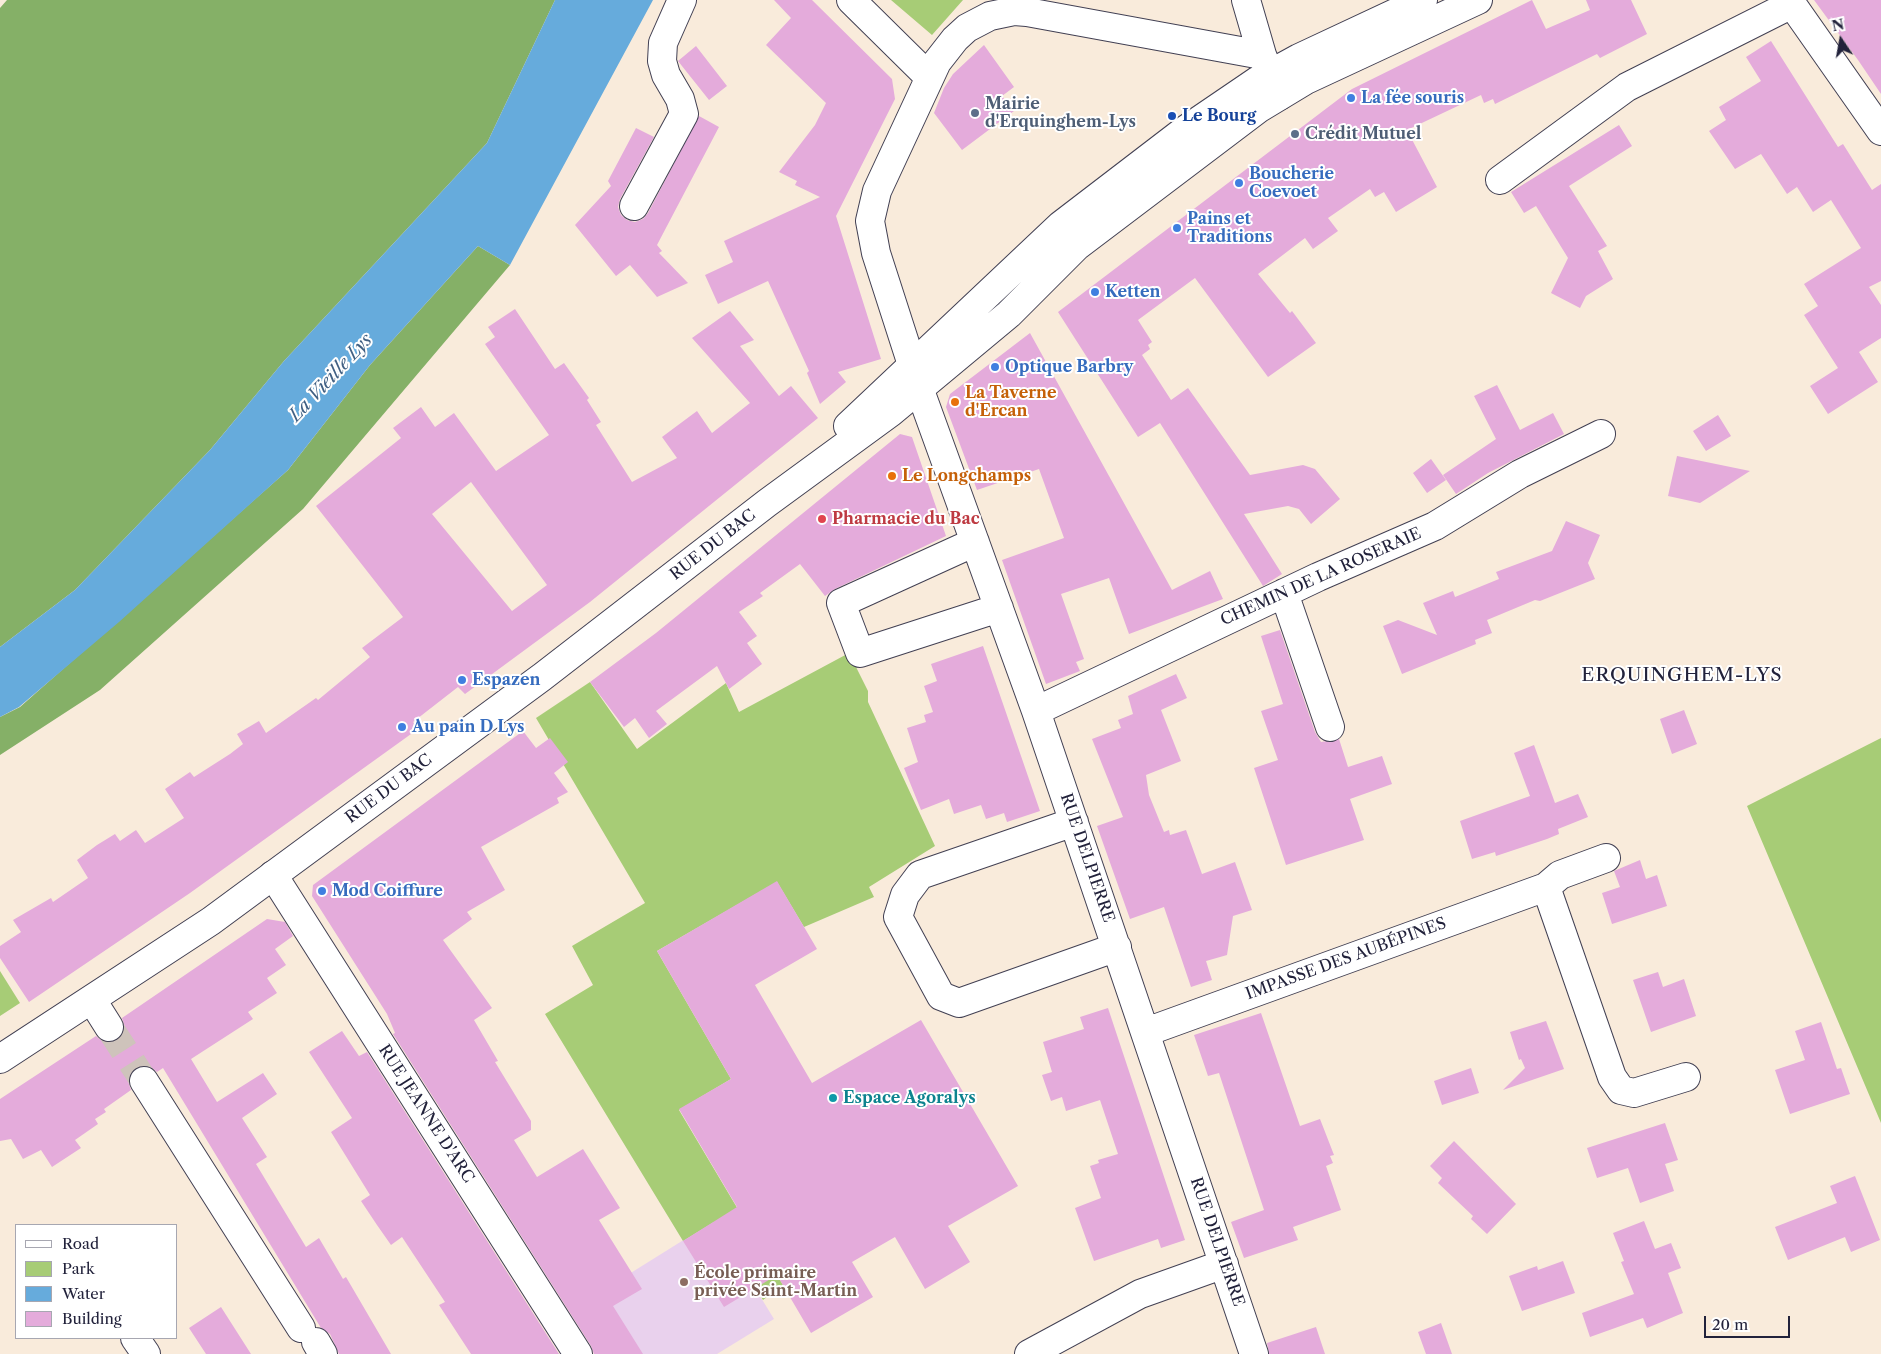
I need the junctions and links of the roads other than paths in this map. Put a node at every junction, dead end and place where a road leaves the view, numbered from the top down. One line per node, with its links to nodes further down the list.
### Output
1 (682, 0): 12 (street)
2 (851, 0): 9 (street)
3 (1246, 0): 8 (street)
4 (1423, 0): 8 (street)
5 (1478, 0): 8 (street)
6 (1790, 2): 10 (street); 11 (street)
7 (1023, 6): 8 (street, RUE DELPIERRE); 9 (street, RUE DELPIERRE)
8 (1270, 75): 13 (street, RUE DU BAC)
9 (928, 76): 13 (street, RUE DELPIERRE)
10 (1881, 131)
11 (1500, 180)
12 (634, 206)
13 (916, 377): 15 (street, RUE DELPIERRE); 22 (street, RUE DU BAC)
14 (1601, 434): 16 (street, CHEMIN DE LA ROSERAIE)
15 (975, 542): 17 (street, RUE DELPIERRE); 17 (street)
16 (1284, 593): 18 (street, CHEMIN DE LA ROSERAIE); 19 (street)
17 (999, 608): 18 (street, RUE DELPIERRE)
18 (1036, 710): 20 (street, RUE DELPIERRE)
19 (1330, 727)
20 (1074, 822): 24 (street, RUE DELPIERRE); 24 (street)
21 (1606, 858): 23 (street, IMPASSE DES AUBÉPINES)
22 (273, 875): 25 (street, RUE DU BAC); 35 (street, RUE JEANNE D'ARC)
23 (1546, 887): 27 (street, IMPASSE DES AUBÉPINES); 29 (street)
24 (1117, 947): 27 (street, RUE DELPIERRE)
25 (92, 1000): 26 (street); 28 (street, RUE DU BAC)
26 (109, 1027)
27 (1146, 1032): 31 (street, RUE DELPIERRE)
28 (0, 1059)
29 (1686, 1077)
30 (144, 1081): 33 (street)
31 (1224, 1264): 36 (street); 37 (street, RUE DELPIERRE)
32 (136, 1339): 34 (street)
33 (314, 1342)
34 (146, 1354)
35 (578, 1354)
36 (1029, 1354)
37 (1254, 1354)

